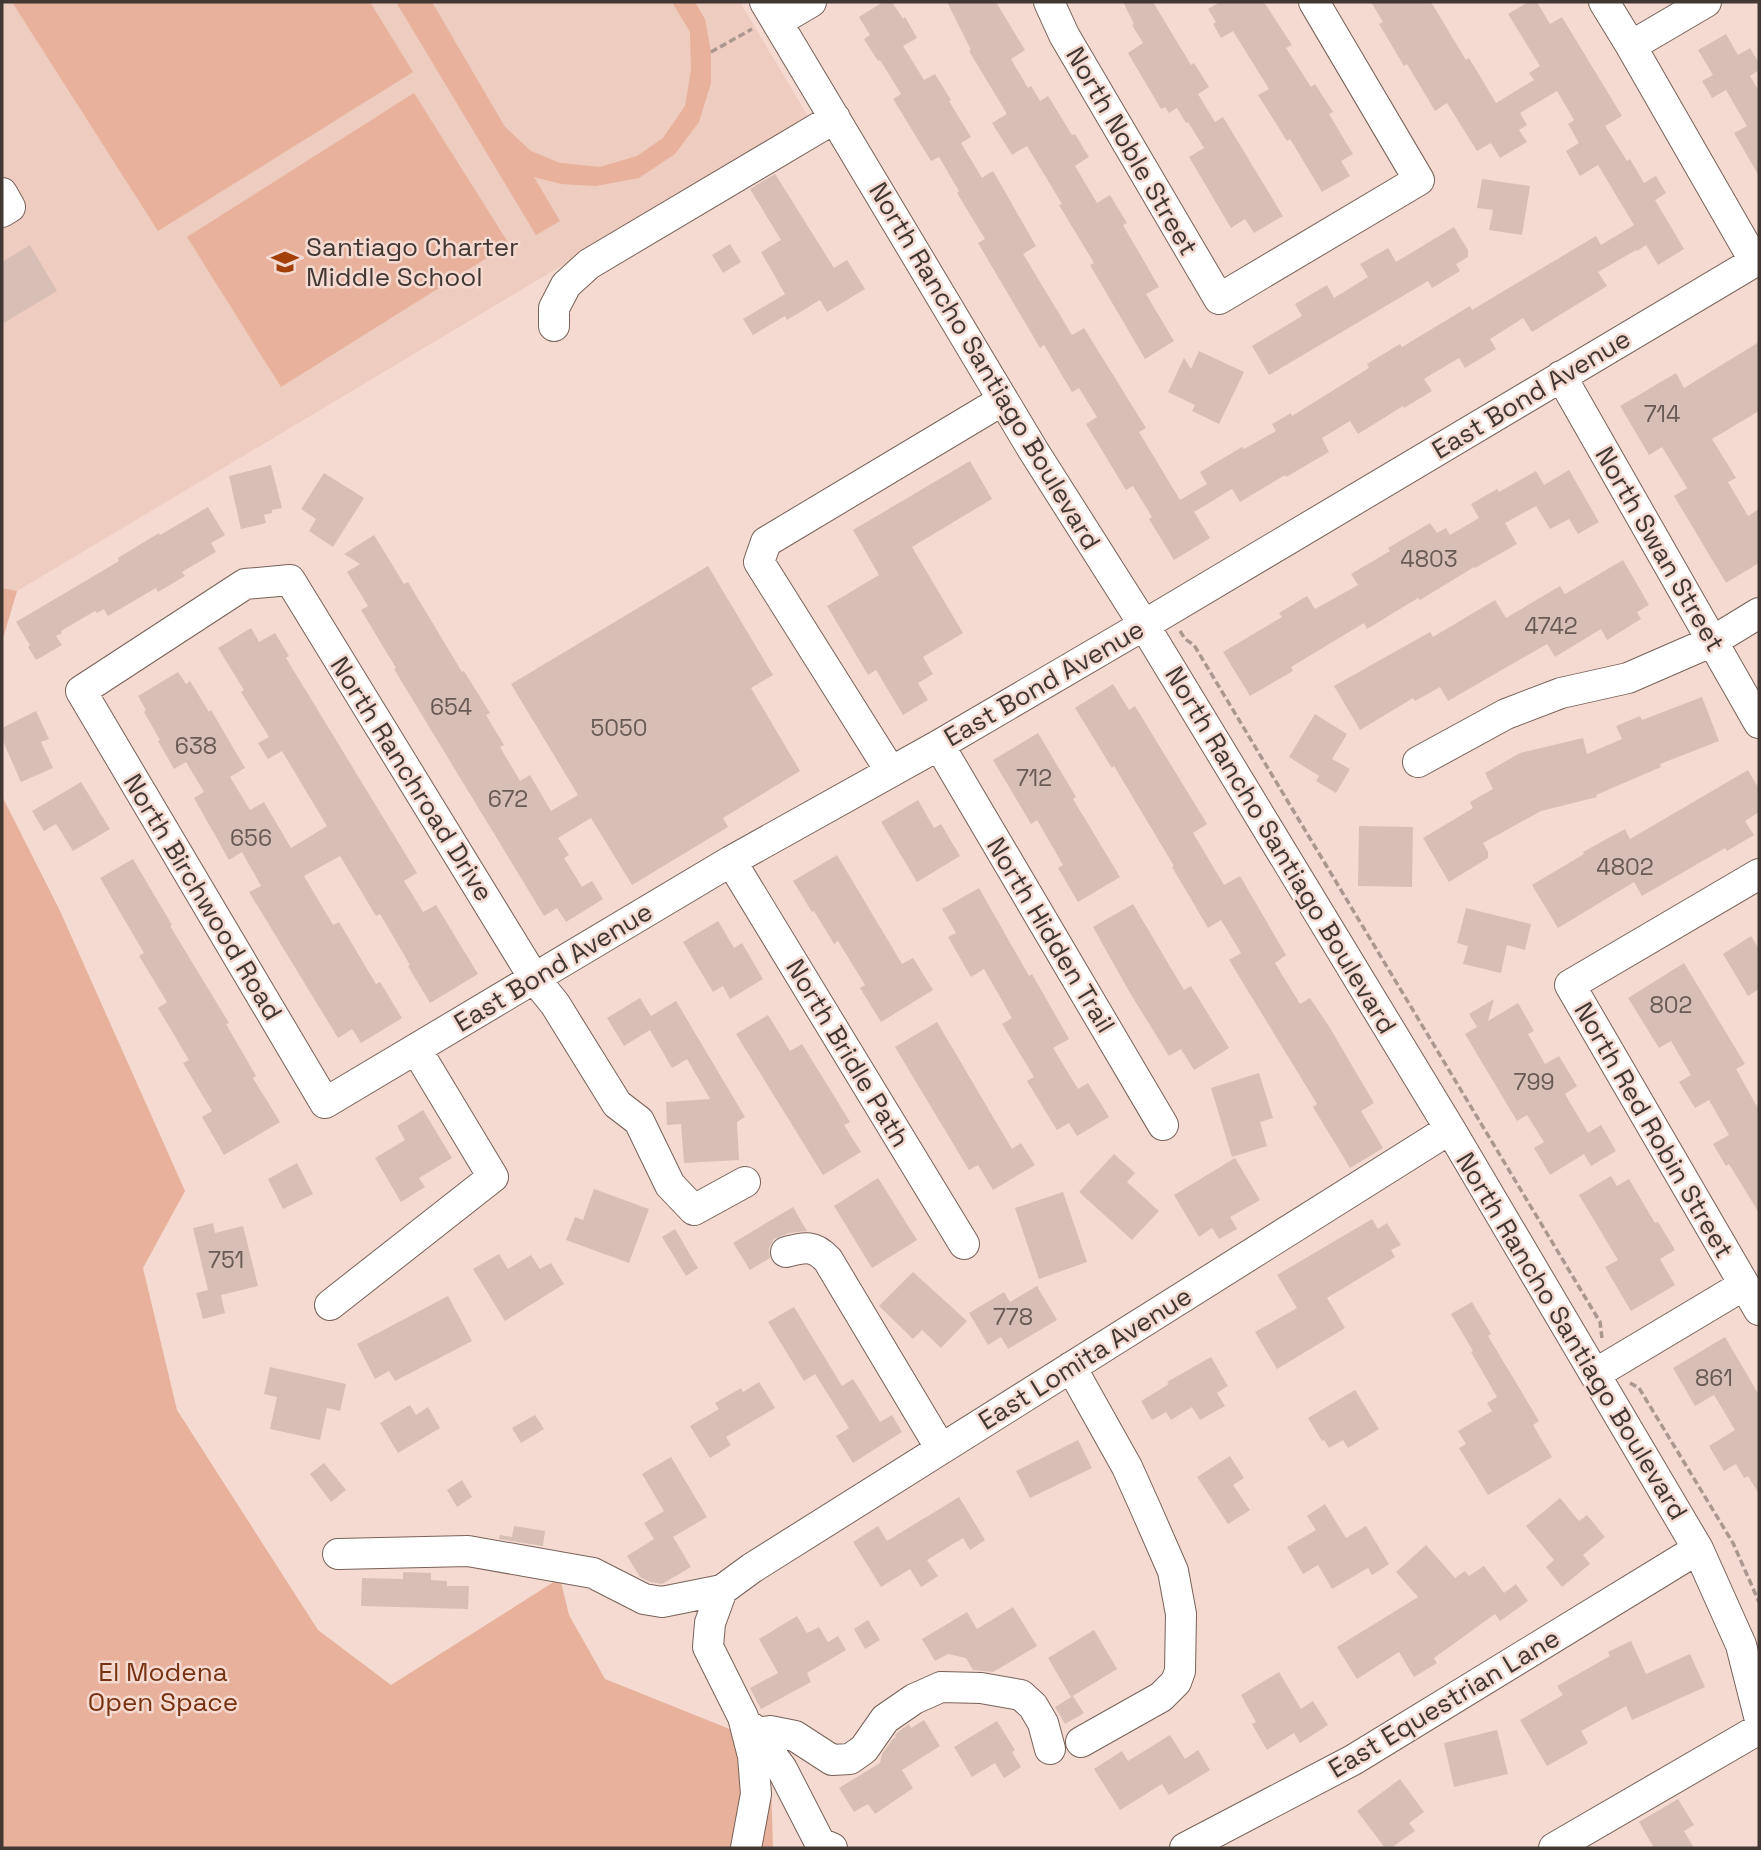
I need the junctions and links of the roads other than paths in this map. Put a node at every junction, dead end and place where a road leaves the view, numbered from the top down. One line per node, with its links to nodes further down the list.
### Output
1 (811, 2): 6 (street)
2 (1049, 2): 3 (street, North Noble Street)
3 (1314, 2)
4 (1604, 2): 7 (street)
5 (1706, 2): 7 (street)
6 (772, 13): 8 (street, North Rancho Santiago Boulevard)
7 (1632, 46): 11 (street)
8 (835, 118): 12 (street); 14 (street, North Rancho Santiago Boulevard)
9 (2, 193): 10 (street)
10 (2, 212)
11 (1757, 260): 13 (street, East Bond Avenue)
12 (554, 326)
13 (1561, 376): 16 (street, East Bond Avenue); 17 (street, North Swan Street)
14 (1003, 400): 16 (street, North Rancho Santiago Boulevard); 22 (street)
15 (1759, 613): 17 (street)
16 (1155, 618): 20 (street, East Bond Avenue); 29 (street, North Rancho Santiago Boulevard)
17 (1713, 641): 19 (street, North Swan Street); 21 (street)
18 (81, 691): 25 (street, North Ranchroad Drive); 27 (street, North Birchwood Road)
19 (1759, 723)
20 (939, 745): 22 (street, East Bond Avenue); 28 (street, North Hidden Trail)
21 (1418, 762)
22 (891, 772): 23 (street, East Bond Avenue)
23 (731, 861): 25 (street, East Bond Avenue); 31 (street, North Bridle Path)
24 (1759, 874): 33 (street, North Red Robin Street)
25 (534, 978): 26 (street, East Bond Avenue); 30 (street, North Ranchroad Drive)
26 (416, 1049): 27 (street, East Bond Avenue); 34 (street)
27 (325, 1103)
28 (1163, 1125)
29 (1450, 1129): 36 (street, East Lomita Avenue); 37 (street, North Rancho Santiago Boulevard)
30 (745, 1182)
31 (964, 1244)
32 (786, 1252): 38 (street)
33 (1744, 1285): 35 (street, North Red Robin Street); 37 (street)
34 (330, 1305)
35 (1759, 1310)
36 (1071, 1367): 38 (street, East Lomita Avenue); 45 (street)
37 (1605, 1368): 39 (street, North Rancho Santiago Boulevard)
38 (941, 1448): 41 (street, East Lomita Avenue)
39 (1698, 1549): 42 (street, North Rancho Santiago Boulevard); 49 (street, East Equestrian Lane)
40 (338, 1554): 41 (street)
41 (722, 1590): 43 (street)
42 (1759, 1716)
43 (749, 1725): 46 (street); 47 (street); 48 (street)
44 (1759, 1729): 50 (street)
45 (1081, 1742)
46 (1050, 1749)
47 (746, 1848)
48 (832, 1848)
49 (1185, 1848)
50 (1554, 1848)

